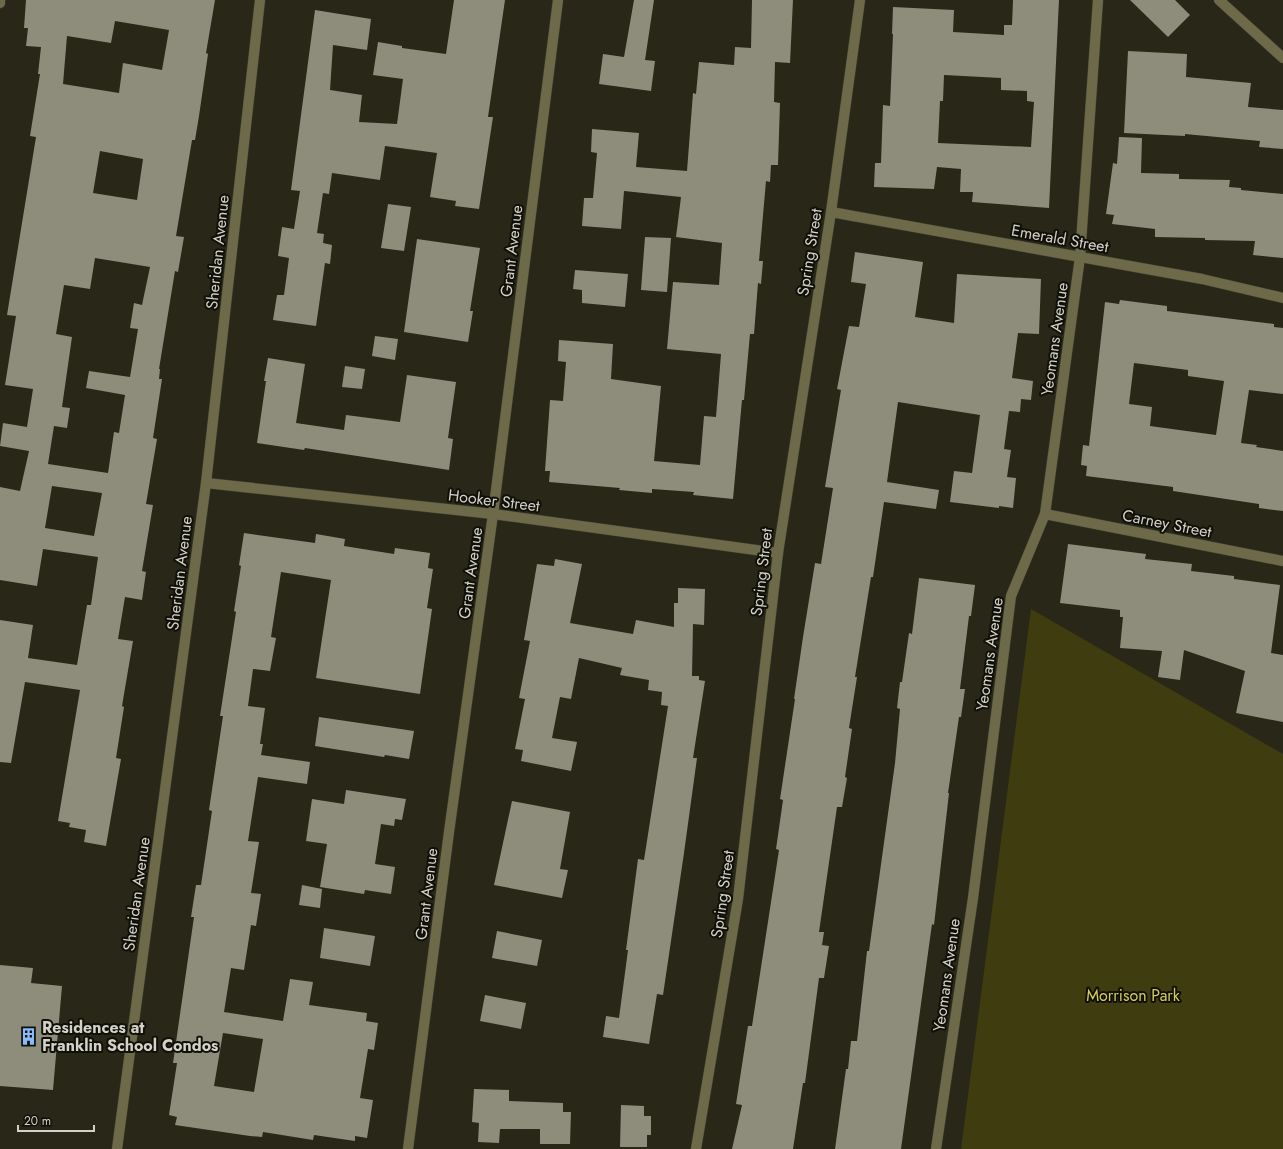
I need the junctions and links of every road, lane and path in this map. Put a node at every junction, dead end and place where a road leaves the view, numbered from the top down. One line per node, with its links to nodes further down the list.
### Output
1 (260, 0): 10 (street, Sheridan Avenue)
2 (558, 0): 11 (street, Grant Avenue)
3 (860, 0): 7 (street, Spring Street)
4 (1098, 0): 8 (street, Yeomans Avenue)
5 (1219, 0): 6 (street)
6 (1283, 58)
7 (831, 212): 8 (street, Emerald Street); 13 (street, Spring Street)
8 (1080, 257): 9 (street, Emerald Street); 12 (street, Yeomans Avenue)
9 (1283, 298)
10 (206, 483): 11 (street, Hooker Street); 15 (street, Sheridan Avenue)
11 (493, 514): 13 (street, Hooker Street); 16 (street, Grant Avenue)
12 (1046, 514): 14 (street, Carney Street); 18 (street, Yeomans Avenue)
13 (778, 553): 17 (street, Spring Street)
14 (1283, 561)
15 (117, 1149)
16 (408, 1149)
17 (696, 1149)
18 (936, 1149)

